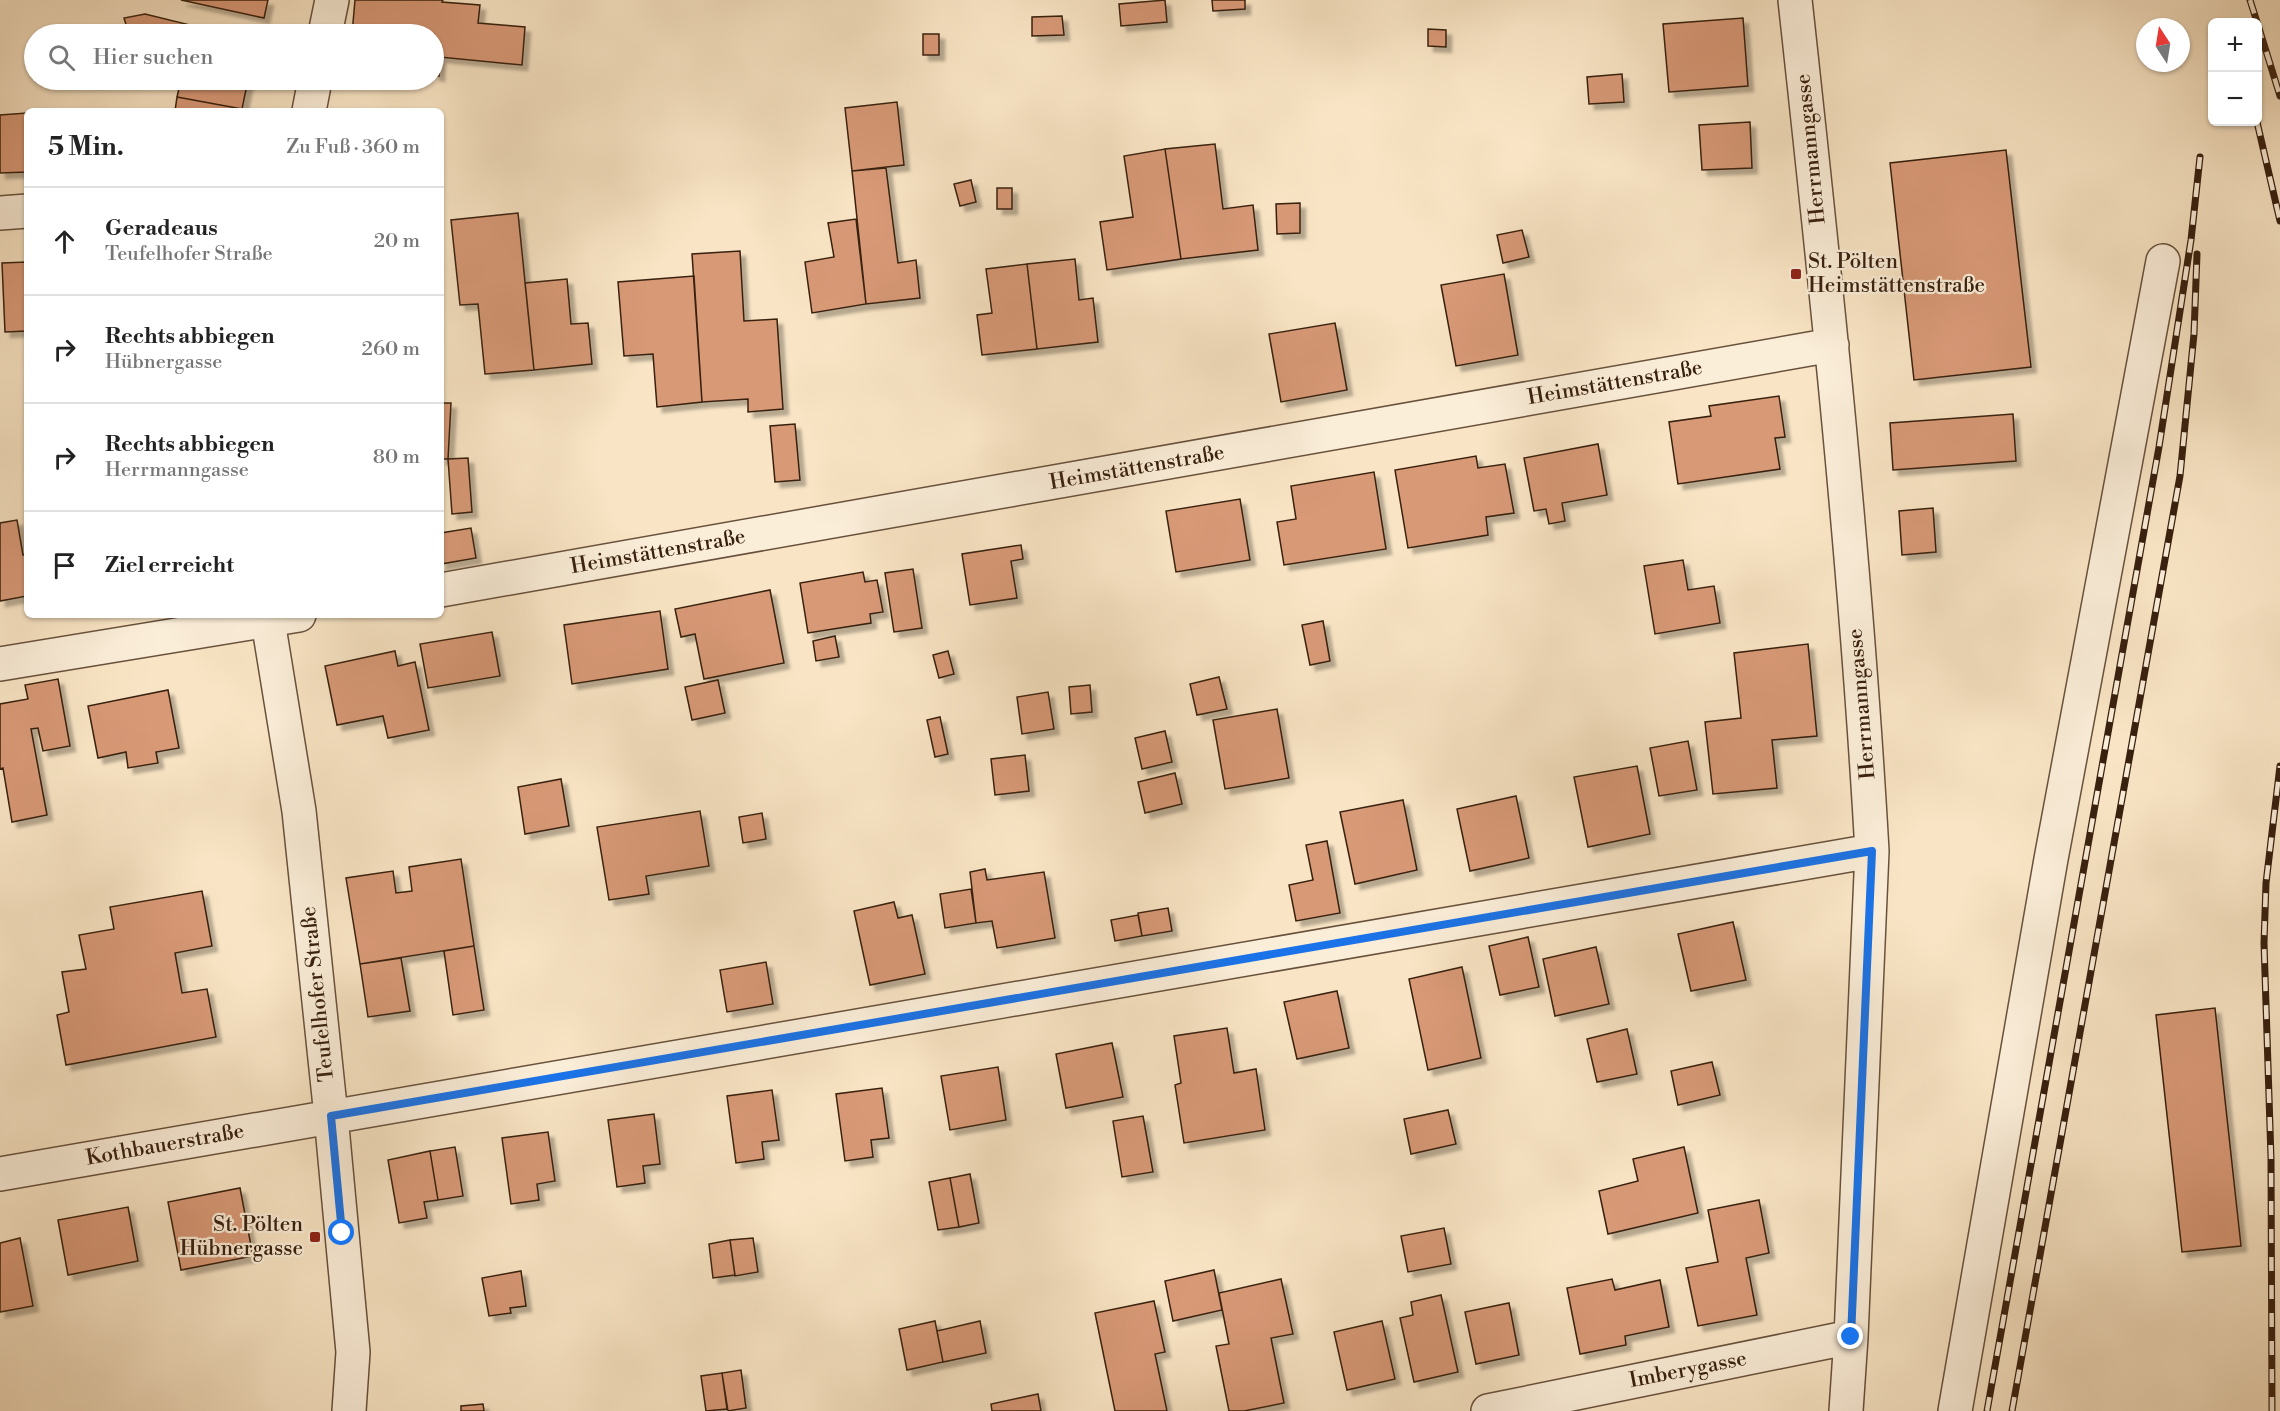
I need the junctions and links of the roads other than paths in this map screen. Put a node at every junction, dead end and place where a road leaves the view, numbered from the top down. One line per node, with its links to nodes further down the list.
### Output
1 (332, 0): 3 (street)
2 (1795, 0): 9 (street, Herrmanngasse)
3 (327, 24)
4 (313, 90): 5 (street)
5 (310, 108)
6 (24, 211): 7 (street)
7 (0, 213)
8 (2163, 261): 21 (street)
9 (1832, 345): 10 (street, Heimstättenstraße); 14 (street, Herrmanngasse)
10 (444, 589)
11 (272, 618): 13 (street)
12 (278, 618): 15 (street, Teufelhofer Straße)
13 (0, 664)
14 (1872, 851): 15 (street, Kothbauerstraße); 17 (street, Herrmanngasse)
15 (331, 1116): 16 (street, Kothbauerstraße); 18 (street, Teufelhofer Straße)
16 (0, 1174)
17 (1851, 1337): 19 (street, Imberygasse); 20 (street, Herrmanngasse)
18 (349, 1411)
19 (1488, 1411)
20 (1846, 1411)
21 (1955, 1411)

